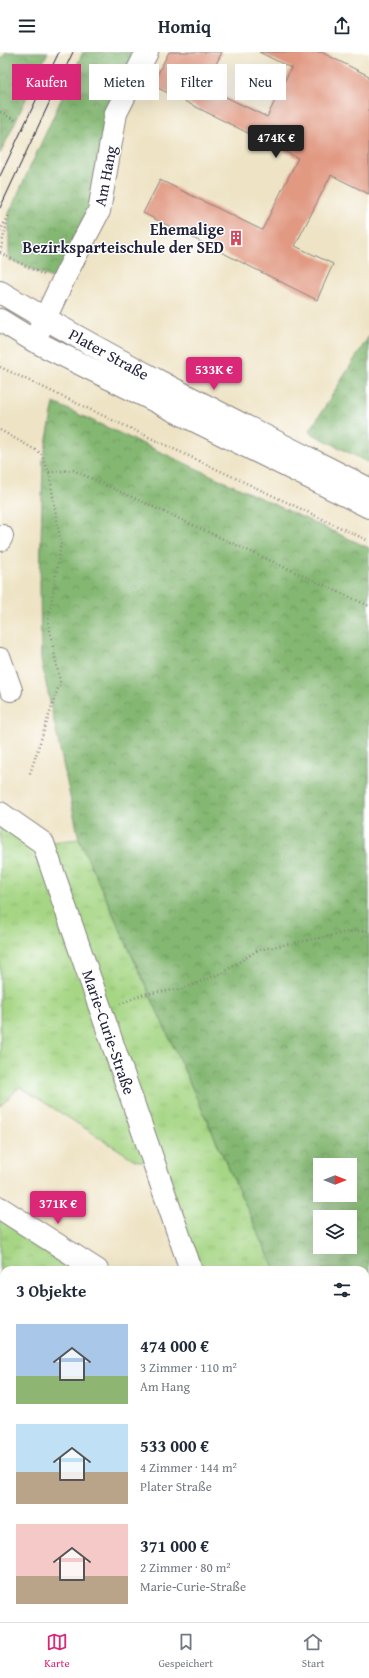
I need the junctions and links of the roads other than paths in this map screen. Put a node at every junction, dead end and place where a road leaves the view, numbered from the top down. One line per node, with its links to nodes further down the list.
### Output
1 (147, 52): 3 (street, Am Hang)
2 (0, 292): 3 (street, Plater Straße)
3 (45, 319): 5 (street, Am Hang); 6 (street, Plater Straße)
4 (0, 320): 5 (street, Plater Straße)
5 (34, 341): 7 (street, Plater Straße)
6 (369, 489)
7 (369, 507)
8 (0, 659): 9 (street)
9 (11, 690)
10 (0, 814): 13 (street, Marie-Curie-Straße)
11 (0, 1208): 12 (street)
12 (91, 1266)
13 (190, 1266)

